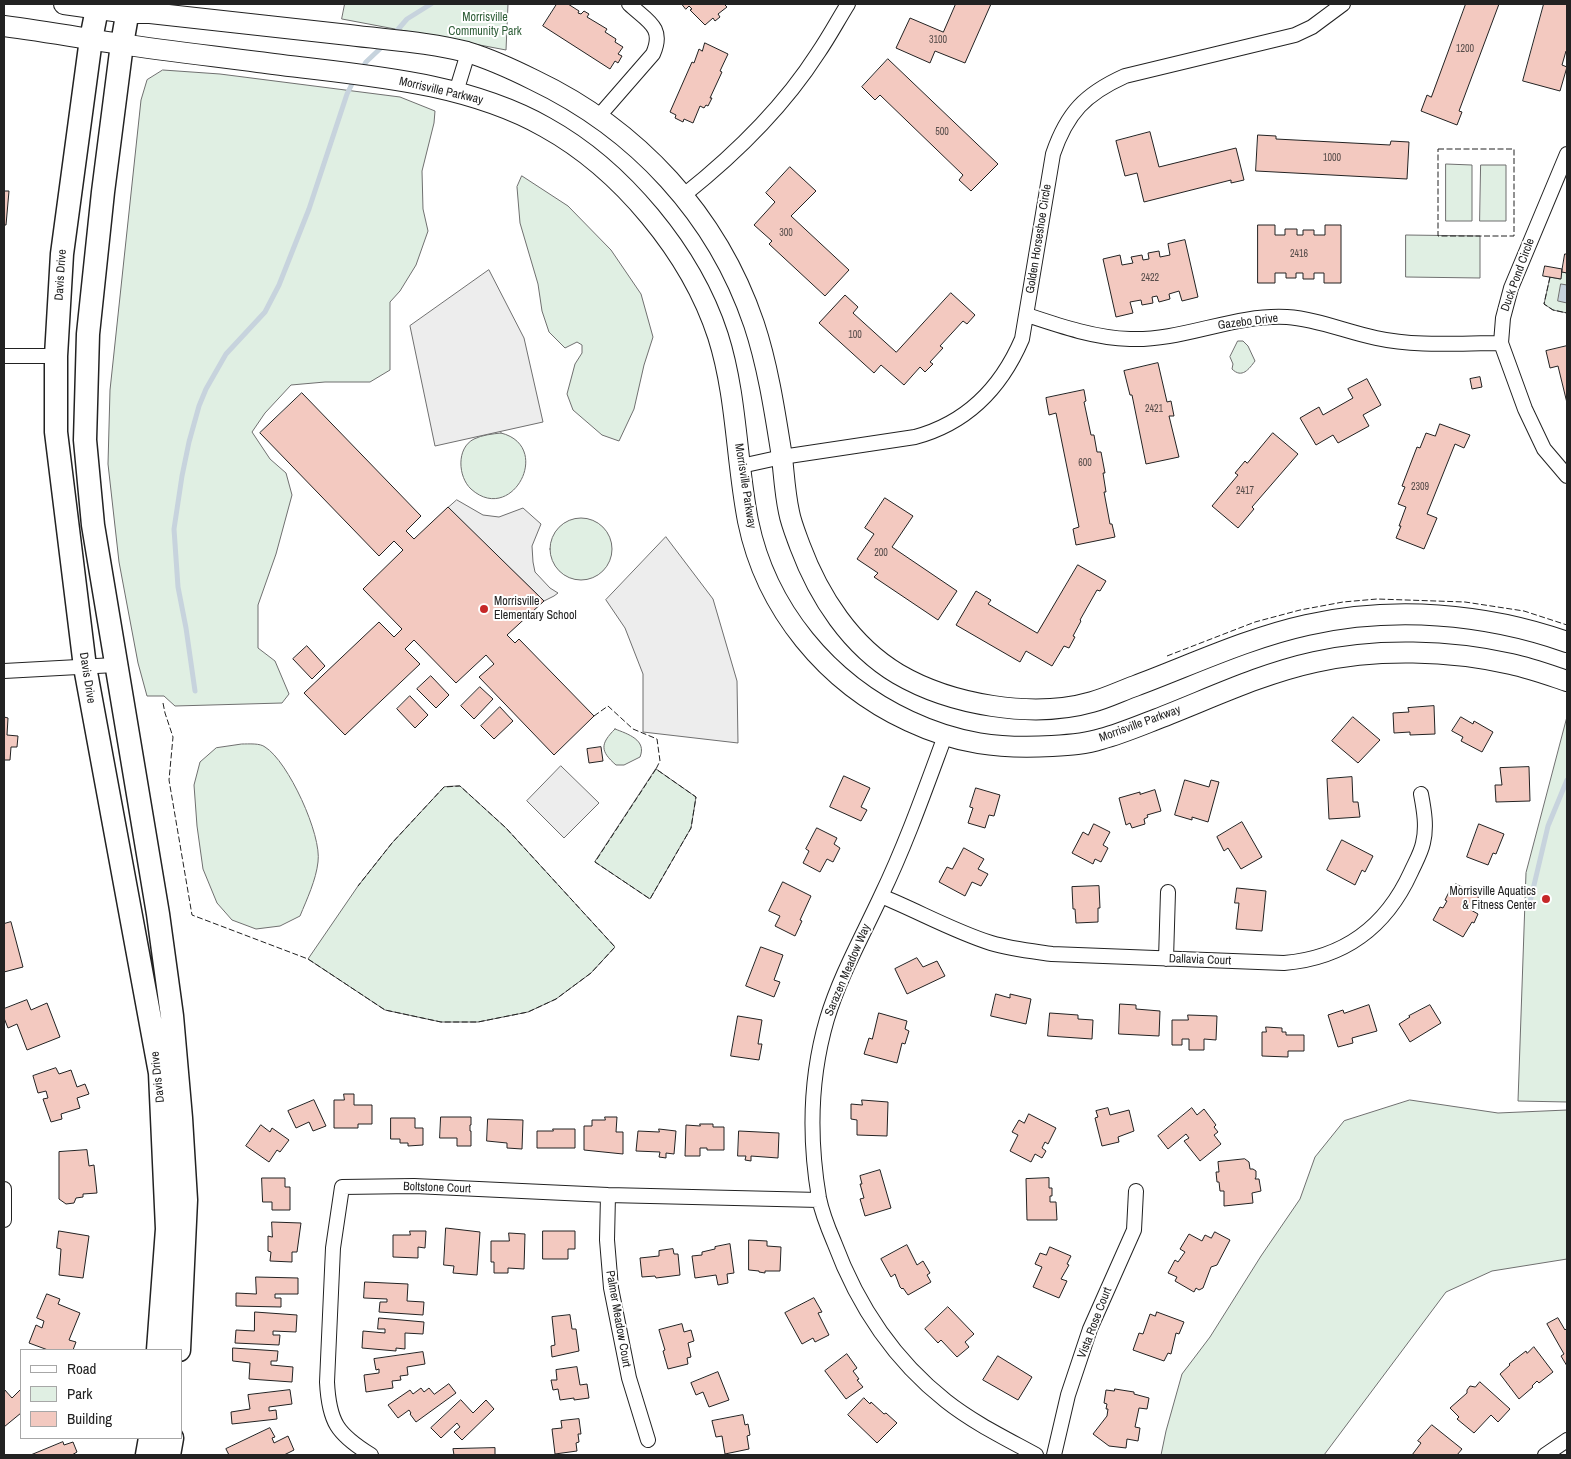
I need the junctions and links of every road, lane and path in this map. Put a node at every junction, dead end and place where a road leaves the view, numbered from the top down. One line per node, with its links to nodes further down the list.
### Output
1 (64, 4): 5 (main road)
2 (628, 4): 12 (street)
3 (848, 4): 14 (street)
4 (1343, 4): 15 (street, Golden Horseshoe Circle)
5 (97, 6): 6 (main road); 8 (main road, Davis Drive)
6 (129, 8): 9 (main road, Davis Drive); 10 (main road)
7 (4, 26): 8 (main road, Morrisville Parkway)
8 (91, 38): 9 (main road, Morrisville Parkway); 18 (main road, Davis Drive)
9 (122, 44): 11 (main road, Morrisville Parkway); 23 (main road, Davis Drive)
10 (468, 53): 11 (street); 12 (main road)
11 (456, 92): 20 (main road, Morrisville Parkway)
12 (599, 116): 14 (main road)
13 (1567, 154): 16 (street, Duck Pond Circle)
14 (684, 195): 19 (main road)
15 (1027, 315): 16 (street, Gazebo Drive); 19 (street, Golden Horseshoe Circle)
16 (1501, 343): 21 (street, Duck Pond Circle)
17 (4, 356): 18 (street)
18 (56, 356): 24 (main road, Davis Drive)
19 (782, 457): 20 (street, Golden Horseshoe Circle); 22 (main road)
20 (741, 466): 27 (main road, Morrisville Parkway)
21 (1567, 476)
22 (1567, 642)
23 (115, 665): 24 (street); 38 (main road, Davis Drive)
24 (85, 667): 25 (street); 37 (main road, Davis Drive)
25 (4, 670)
26 (1567, 681): 27 (main road, Morrisville Parkway)
27 (945, 736): 30 (street, Sarazen Meadow Way)
28 (1421, 794): 31 (street, Dallavia Court)
29 (1168, 892): 31 (street)
30 (881, 896): 31 (street, Dallavia Court); 35 (street, Sarazen Meadow Way)
31 (1166, 959)
32 (4, 1189): 36 (street)
33 (1136, 1191): 47 (street, Vista Rose Court)
34 (608, 1195): 35 (street, Boltstone Court); 41 (street, Palmer Meadow Court); 45 (street, Boltstone Court)
35 (819, 1200): 46 (street, Sarazen Meadow Way)
36 (4, 1220)
37 (158, 1349)
38 (180, 1349)
39 (150, 1439): 43 (main road)
40 (172, 1439): 44 (main road)
41 (648, 1440)
42 (1567, 1440): 48 (street)
43 (147, 1455)
44 (169, 1455)
45 (371, 1455)
46 (1036, 1455)
47 (1054, 1455)
48 (1544, 1455)

